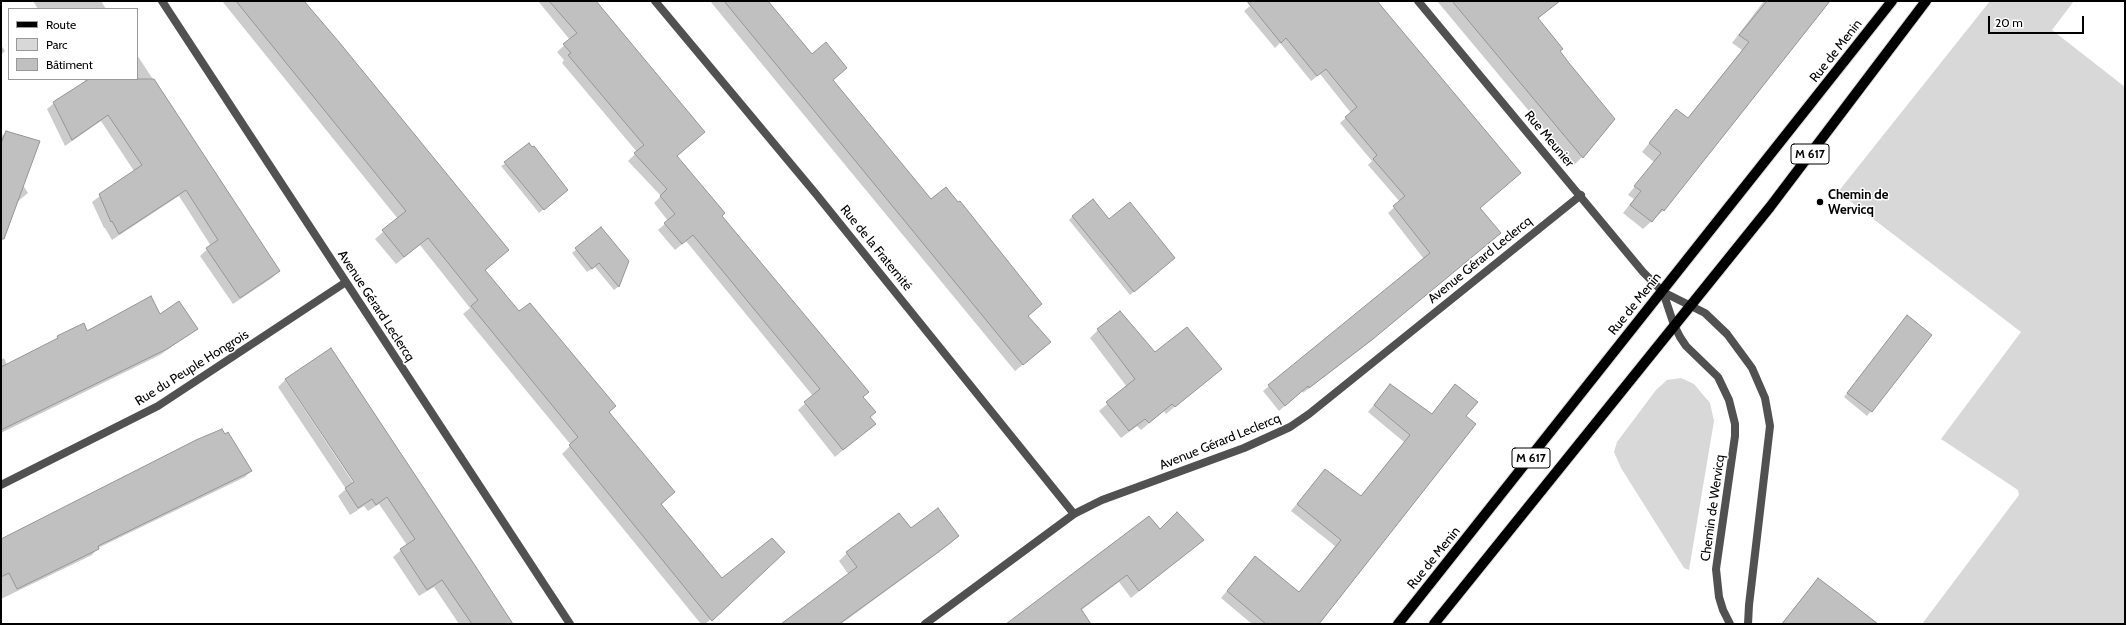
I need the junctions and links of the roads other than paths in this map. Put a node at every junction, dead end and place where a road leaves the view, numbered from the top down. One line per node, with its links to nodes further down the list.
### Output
1 (162, 1): 7 (street, Avenue Gérard Leclercq)
2 (655, 1): 12 (street, Rue de la Fraternité)
3 (1418, 1): 6 (street, Rue Meunier)
4 (1892, 1): 8 (main road, Rue de Menin / M 617)
5 (1926, 1): 9 (main road, M 617)
6 (1581, 195): 8 (street, Rue Meunier); 12 (street, Avenue Gérard Leclercq)
7 (346, 282): 11 (street, Rue du Peuple Hongrois); 13 (street, Avenue Gérard Leclercq)
8 (1663, 292): 9 (street); 10 (street, Chemin de Wervicq); 15 (main road, Rue de Menin / M 617)
9 (1691, 305): 10 (main road, M 617); 18 (street)
10 (1674, 325): 16 (main road, M 617); 17 (street, Chemin de Wervicq)
11 (1, 485)
12 (1074, 514): 14 (street, Avenue Gérard Leclercq)
13 (570, 624)
14 (925, 624)
15 (1398, 624)
16 (1434, 624)
17 (1730, 624)
18 (1748, 624)

